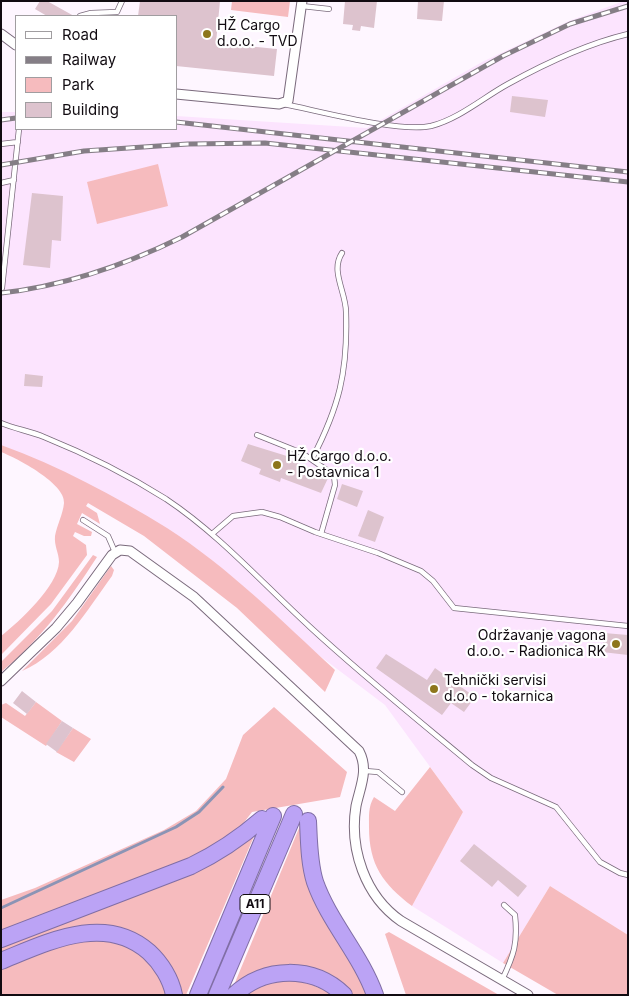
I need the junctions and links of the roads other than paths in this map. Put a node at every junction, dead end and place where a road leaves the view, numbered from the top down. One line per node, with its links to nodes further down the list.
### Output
1 (122, 1): 4 (lane)
2 (302, 4): 3 (lane); 9 (street)
3 (329, 10)
4 (84, 15)
5 (1, 34): 7 (street)
6 (628, 34): 9 (lane)
7 (15, 44)
8 (178, 94): 9 (street)
9 (283, 104)
10 (19, 130): 11 (lane)
11 (18, 142): 12 (lane); 13 (lane)
12 (1, 144)
13 (14, 180): 14 (lane); 16 (lane)
14 (1, 183)
15 (342, 253): 19 (lane)
16 (2, 288)
17 (1, 423): 21 (lane)
18 (257, 435): 19 (lane)
19 (312, 459): 22 (lane)
20 (83, 520): 23 (lane)
21 (212, 534): 22 (lane); 28 (lane)
22 (321, 534): 24 (lane)
23 (116, 552): 25 (street); 26 (street)
24 (628, 626)
25 (1, 681)
26 (365, 771): 27 (lane); 32 (street)
27 (402, 792)
28 (628, 875)
29 (504, 905): 32 (lane)
30 (1, 938): 34 (highway, A11)
31 (1, 961): 33 (highway)
32 (502, 980): 39 (street)
33 (174, 995)
34 (198, 995)
35 (217, 995): 38 (highway, A11)
36 (234, 995): 37 (highway)
37 (344, 995)
38 (375, 995)
39 (528, 995)

